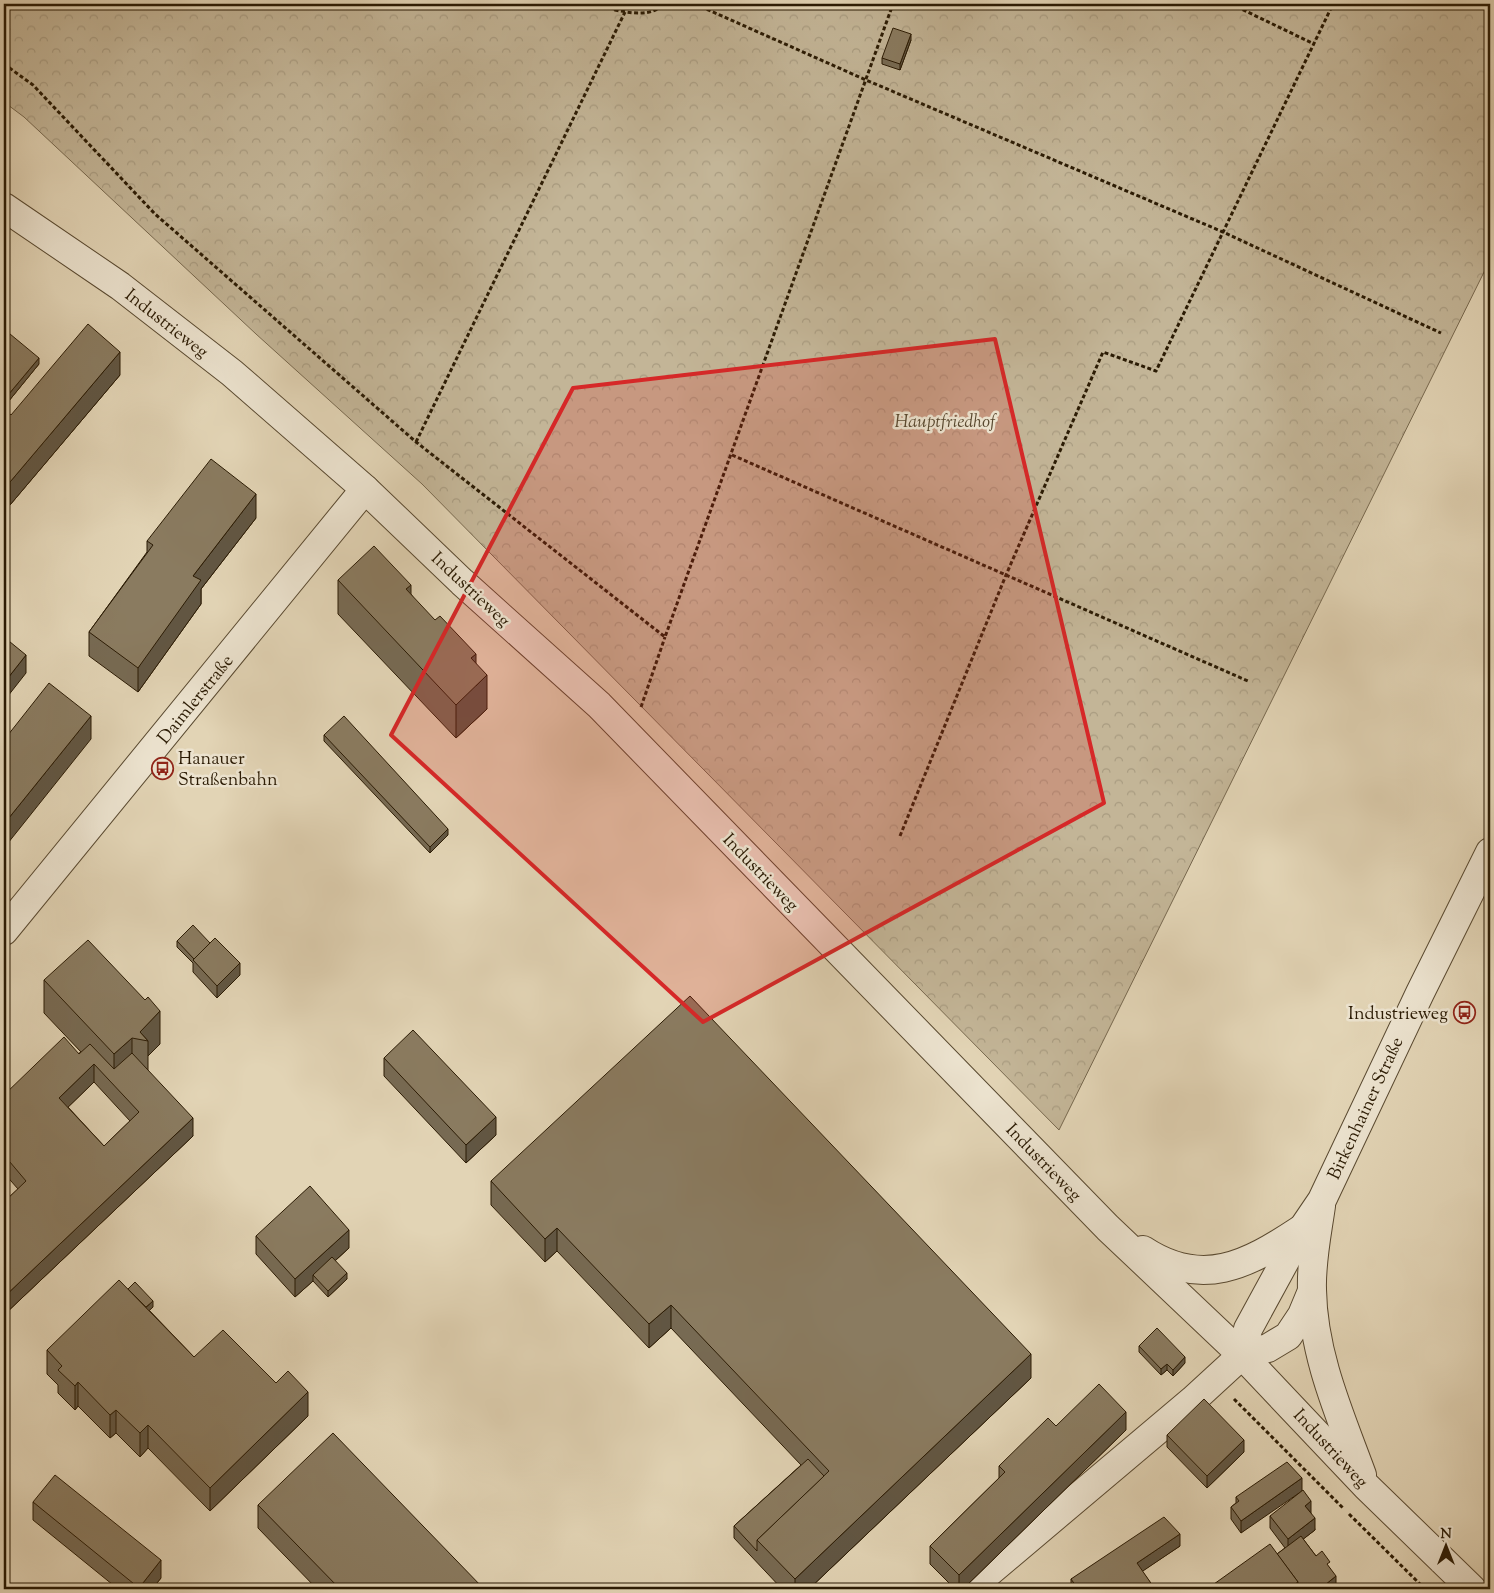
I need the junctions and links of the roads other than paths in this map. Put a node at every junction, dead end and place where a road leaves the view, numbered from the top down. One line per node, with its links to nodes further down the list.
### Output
1 (4, 207): 2 (street, Industrieweg)
2 (365, 490): 4 (street, Daimlerstraße); 6 (street, Industrieweg)
3 (1490, 852): 5 (street, Birkenhainer Straße)
4 (4, 931)
5 (1322, 1200): 7 (street, Birkenhainer Straße); 8 (street)
6 (1108, 1228): 7 (street); 9 (street, Industrieweg)
7 (1303, 1228): 9 (street, Birkenhainer Straße)
8 (1312, 1291): 9 (street); 10 (street)
9 (1242, 1355): 10 (street, Industrieweg); 11 (street)
10 (1366, 1486): 12 (street, Industrieweg)
11 (969, 1589)
12 (1472, 1589)

